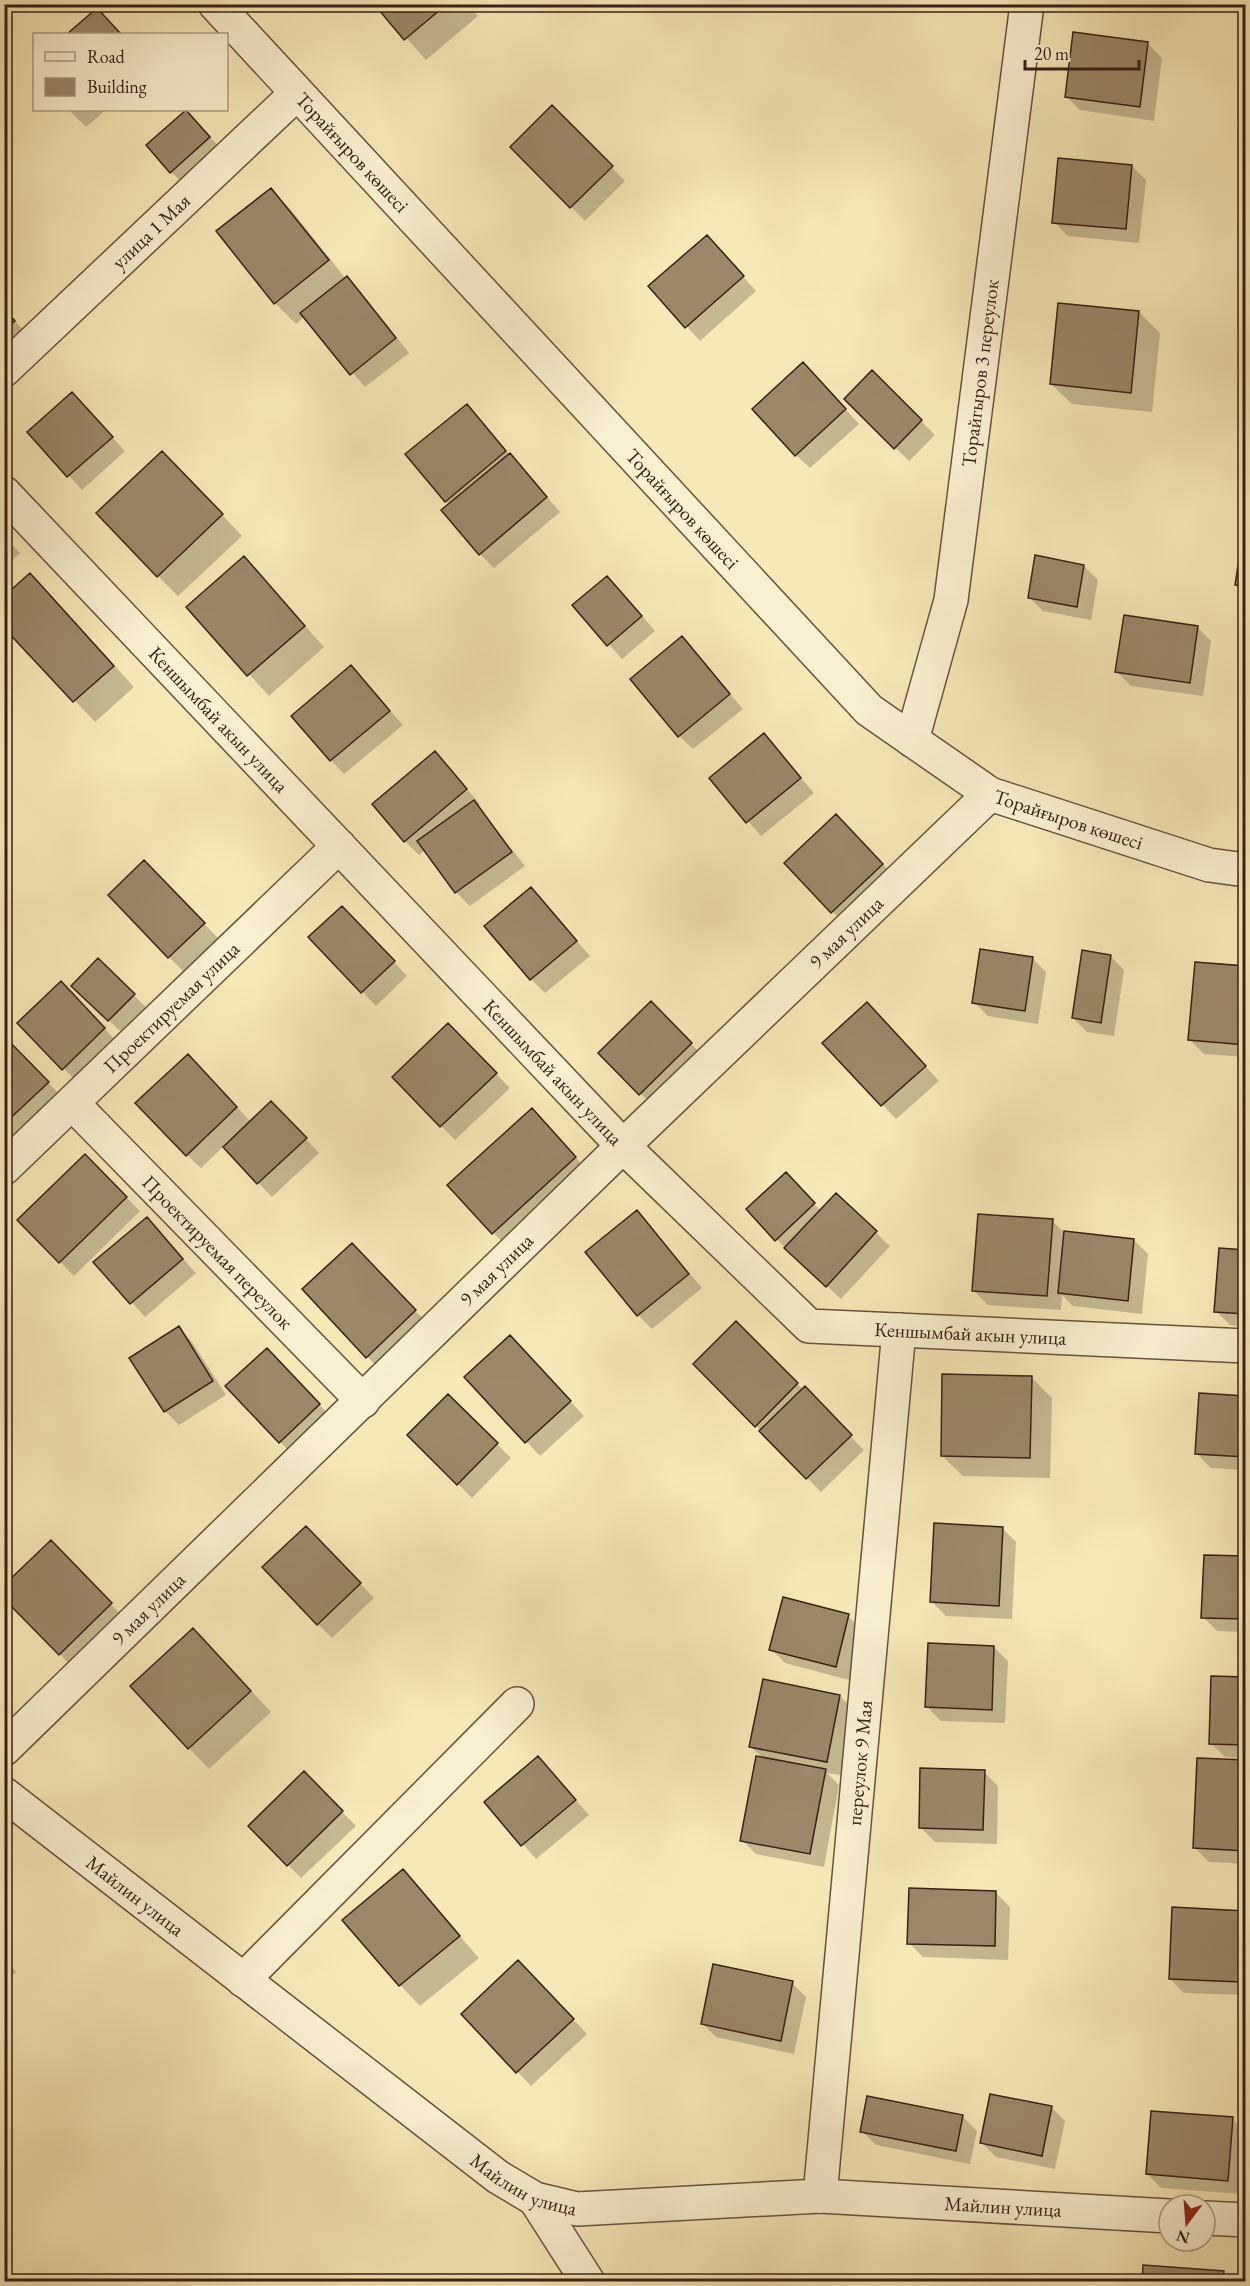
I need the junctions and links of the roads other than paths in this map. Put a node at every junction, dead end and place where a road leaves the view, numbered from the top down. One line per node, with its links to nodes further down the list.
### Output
1 (215, 4): 3 (street, Торайғыров көшесі)
2 (1027, 4): 6 (street, Торайгыров 3 переулок)
3 (297, 93): 4 (street, улица 1 Мая); 6 (street, Торайғыров көшесі)
4 (4, 370)
5 (4, 493): 8 (street, Кеншымбай акын улица)
6 (912, 740): 7 (street, Торайғыров көшесі)
7 (990, 794): 9 (street, Торайғыров көшесі); 11 (street, 9 мая улица)
8 (339, 846): 10 (street, Проектируемая улица); 11 (street, Кеншымбай акын улица)
9 (1245, 870)
10 (73, 1104): 12 (street, Проектируемая улица); 15 (street, Проектируемая переулок)
11 (622, 1146): 13 (street, Кеншымбай акын улица); 15 (street, 9 мая улица)
12 (4, 1168)
13 (899, 1330): 14 (street, Кеншымбай акын улица); 20 (street, переулок 9 Мая)
14 (1245, 1346)
15 (363, 1401): 17 (street, 9 мая улица)
16 (517, 1704): 19 (street)
17 (4, 1749)
18 (4, 1794): 19 (street, Майлин улица)
19 (243, 1980): 21 (street, Майлин улица)
20 (820, 2196): 21 (street, Майлин улица); 22 (street, Майлин улица)
21 (535, 2199): 25 (street)
22 (1157, 2215)
23 (1217, 2219): 24 (street)
24 (1245, 2220)
25 (588, 2282)

